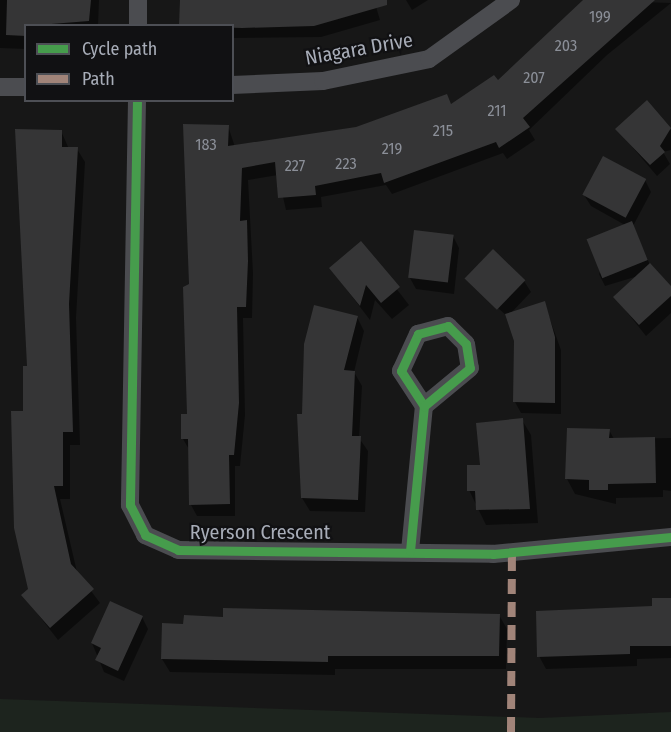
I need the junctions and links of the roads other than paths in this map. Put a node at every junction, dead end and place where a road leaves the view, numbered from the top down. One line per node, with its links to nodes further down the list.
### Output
1 (138, 0): 3 (street)
2 (511, 0): 4 (street, Niagara Drive)
3 (138, 24)
4 (234, 85)
5 (0, 87): 6 (street)
6 (24, 87)
7 (137, 102): 10 (street, Ryerson Crescent)
8 (424, 406): 10 (street)
9 (671, 537): 10 (street, Ryerson Crescent)
10 (410, 551)

